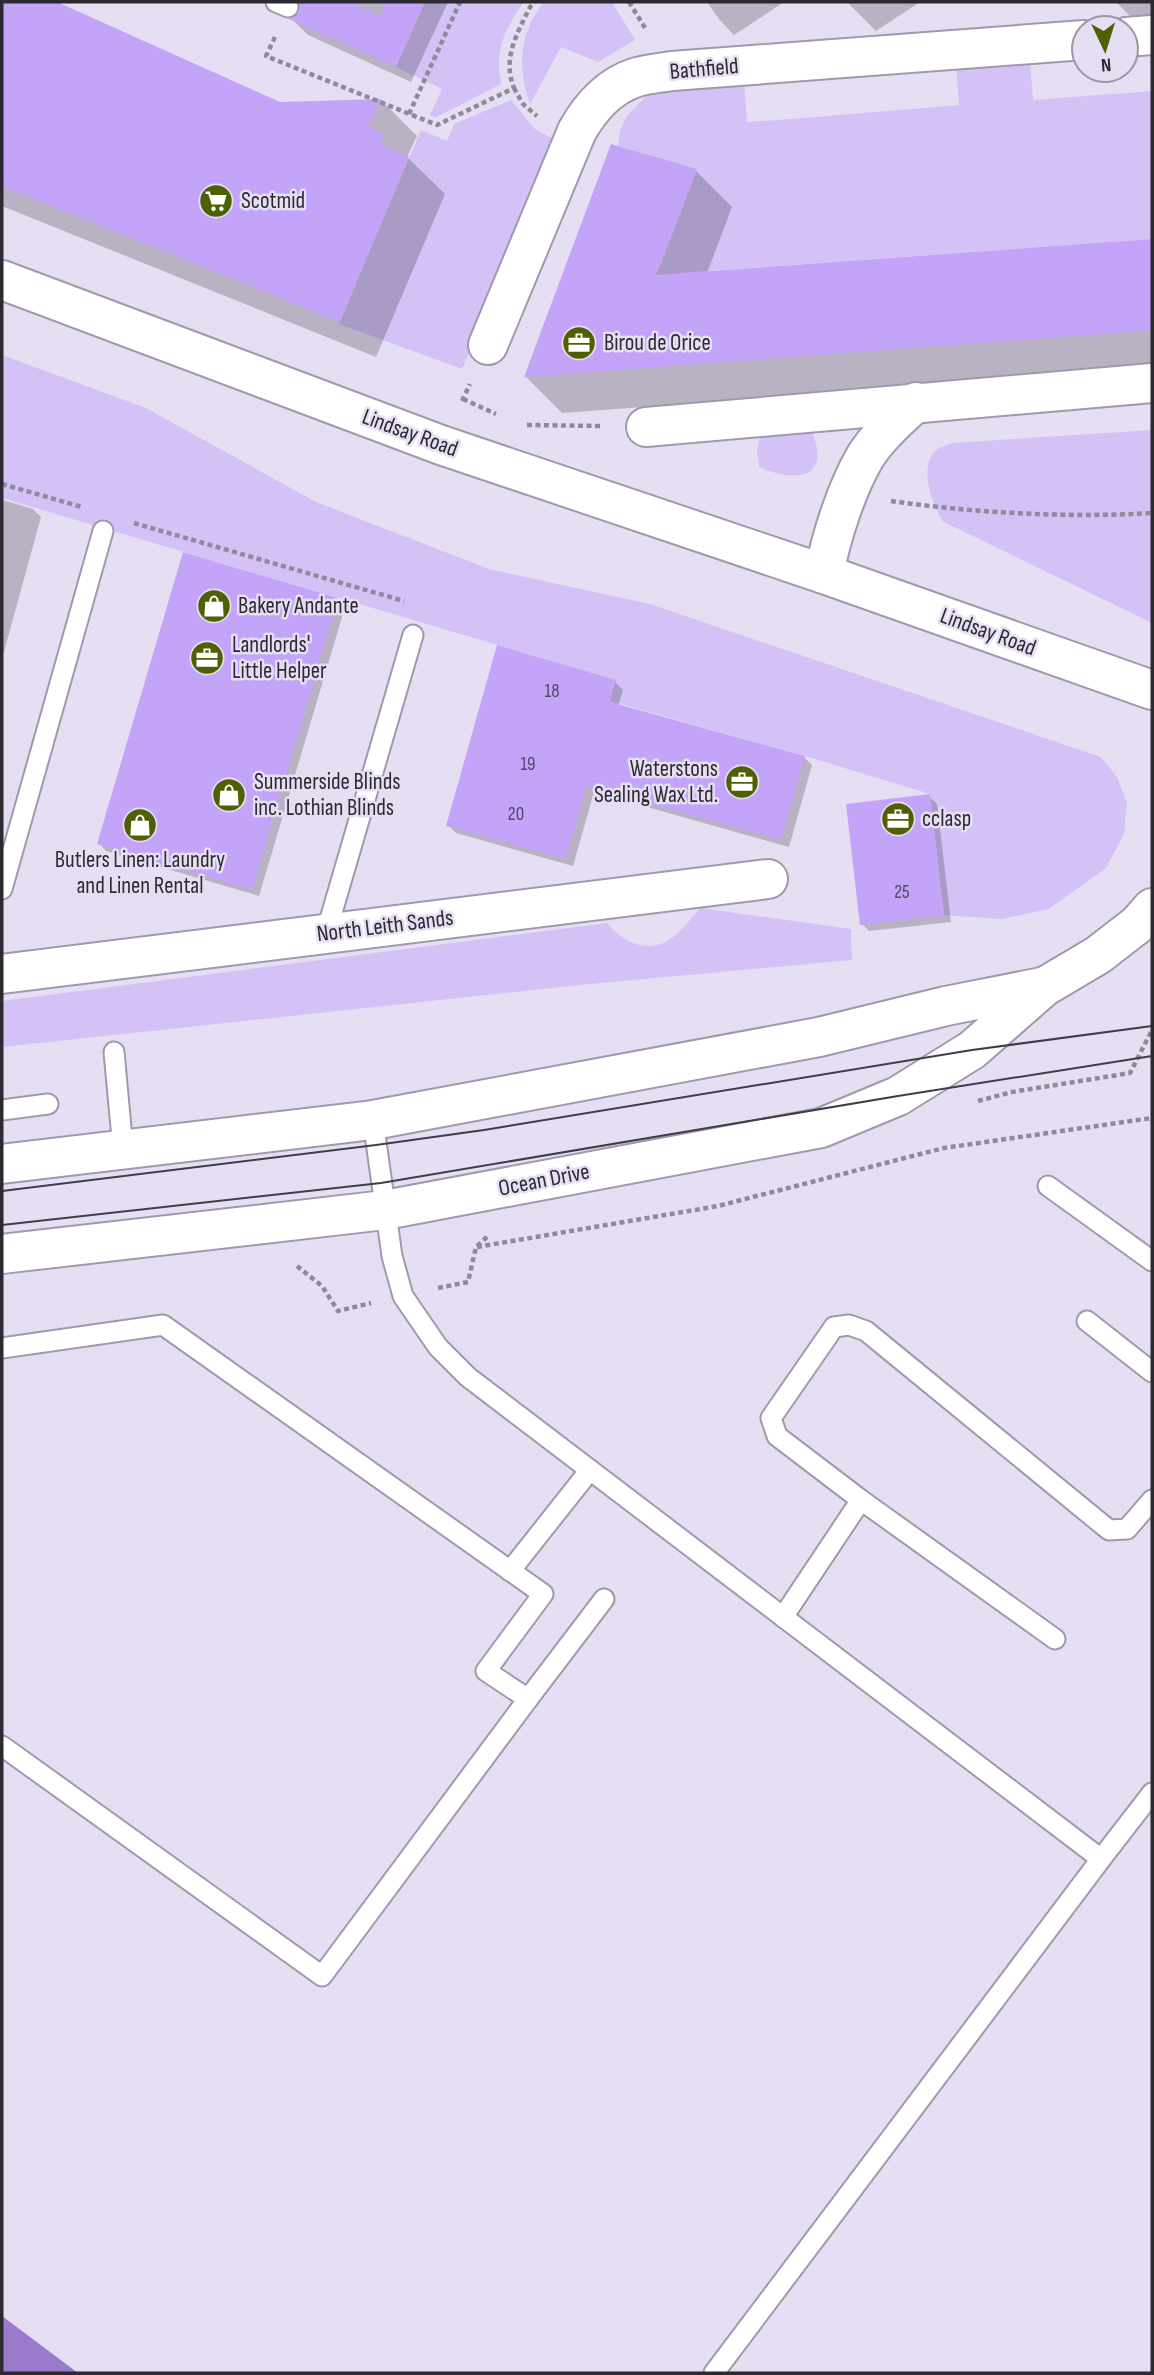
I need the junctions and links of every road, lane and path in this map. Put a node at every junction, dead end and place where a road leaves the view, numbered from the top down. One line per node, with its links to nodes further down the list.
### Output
1 (460, 2): 5 (path)
2 (535, 2): 5 (path)
3 (282, 4): 5 (path)
4 (1070, 41): 7 (street, Bathfield)
5 (409, 114)
6 (2, 280): 14 (street, Lindsay Road)
7 (488, 345): 9 (path)
8 (1152, 383): 10 (street)
9 (463, 399): 11 (path); 14 (path)
10 (916, 402): 13 (street); 16 (street)
11 (498, 415)
12 (522, 425): 13 (path)
13 (646, 427)
14 (441, 446): 21 (street, Lindsay Road)
15 (2, 484): 17 (path)
16 (849, 495): 18 (path); 21 (street)
17 (93, 511)
18 (1152, 513)
19 (132, 522): 22 (path)
20 (103, 531): 25 (lane)
21 (824, 574): 23 (street, Lindsay Road)
22 (413, 635): 27 (lane)
23 (1152, 691)
24 (768, 879): 27 (street, North Leith Sands)
25 (2, 889)
26 (1152, 908): 29 (street, Ocean Drive)
27 (326, 933): 28 (street, North Leith Sands)
28 (2, 974)
29 (1044, 987): 36 (street, Ocean Drive); 40 (street, Ocean Drive)
30 (1152, 1030): 32 (path)
31 (114, 1052): 37 (lane)
32 (1130, 1073)
33 (48, 1104): 34 (lane)
34 (2, 1110)
35 (1152, 1118): 41 (path)
36 (373, 1120): 37 (street, Ocean Drive); 40 (lane)
37 (123, 1149): 38 (street, Ocean Drive)
38 (2, 1164)
39 (1048, 1186): 43 (lane)
40 (385, 1210): 42 (street, Ocean Drive); 47 (lane)
41 (476, 1247)
42 (2, 1254)
43 (1152, 1261)
44 (1087, 1321): 46 (lane)
45 (2, 1348): 50 (lane)
46 (1152, 1372)
47 (590, 1470): 50 (lane); 52 (lane)
48 (861, 1500): 49 (lane); 52 (lane); 53 (lane)
49 (1152, 1500)
50 (510, 1571): 54 (lane)
51 (604, 1599): 54 (lane)
52 (783, 1617): 57 (lane)
53 (1055, 1639)
54 (528, 1699): 55 (lane)
55 (2, 1746)
56 (1152, 1793): 57 (lane)
57 (1101, 1859): 58 (lane)
58 (714, 2373)

